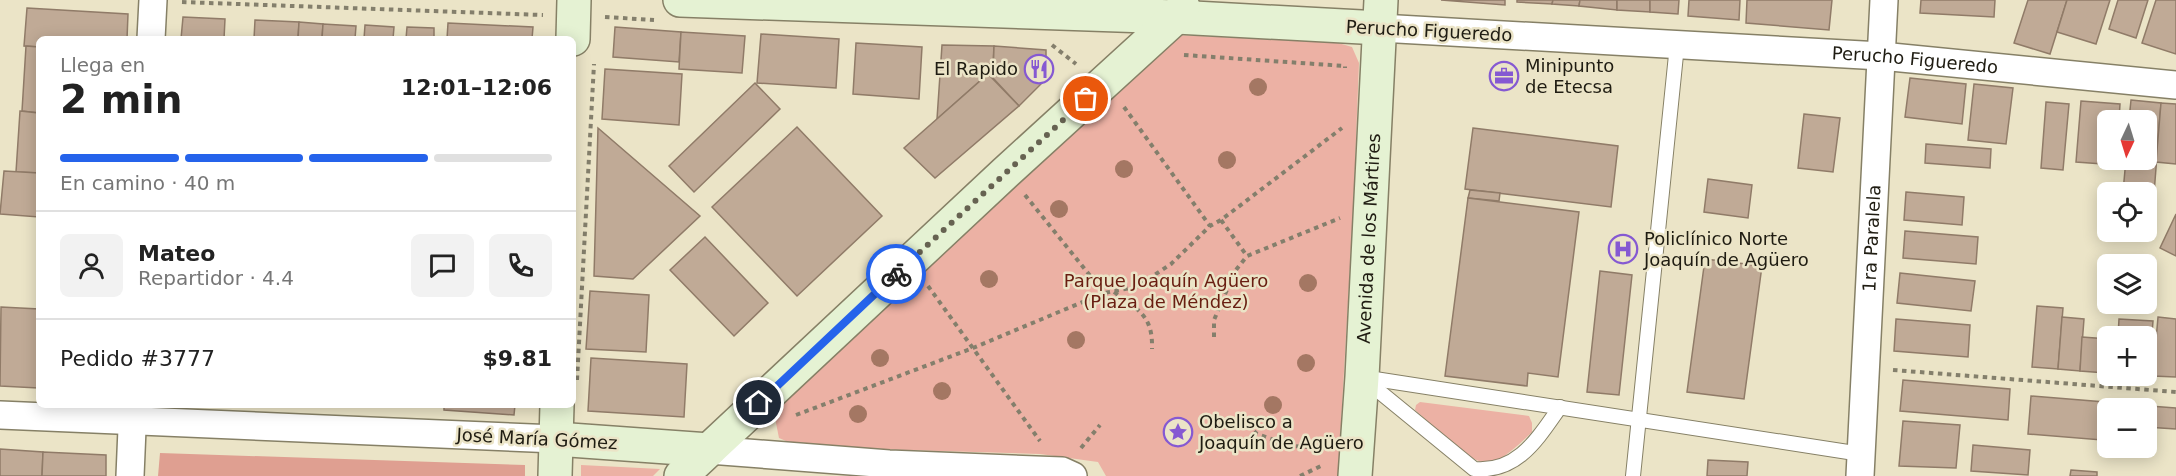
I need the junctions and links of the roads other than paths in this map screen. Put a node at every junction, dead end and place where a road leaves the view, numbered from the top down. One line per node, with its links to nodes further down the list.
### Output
1 (153, 0): 8 (street)
2 (574, 0): 10 (main road)
3 (680, 0): 5 (main road, Perucho Figueredo)
4 (1884, 0): 11 (street, 1ra Paralela)
5 (1016, 6): 6 (main road, Perucho Figueredo)
6 (1181, 9): 7 (main road, Perucho Figueredo); 20 (main road)
7 (1380, 14): 9 (street, Perucho Figueredo); 13 (main road, Avenida de los Mártires)
8 (152, 36)
9 (1677, 45): 11 (street, Perucho Figueredo); 18 (lane)
10 (584, 46)
11 (1881, 56): 12 (street, Perucho Figueredo); 21 (street, 1ra Paralela)
12 (2176, 85)
13 (1362, 377): 14 (lane); 14 (lane); 23 (main road, Avenida de los Mártires)
14 (1560, 407): 18 (lane)
15 (563, 408): 19 (main road)
16 (133, 413): 17 (street, José María Gómez); 19 (street, José María Gómez); 25 (street)
17 (0, 415)
18 (1639, 420): 21 (lane); 28 (lane)
19 (556, 439): 20 (main road, José María Gómez); 26 (main road)
20 (709, 450): 22 (street, José María Gómez); 27 (main road)
21 (1860, 465)
22 (889, 470): 24 (street, José María Gómez)
23 (1340, 473)
24 (1068, 474)
25 (130, 476)
26 (555, 476)
27 (681, 476)
28 (1633, 476)

